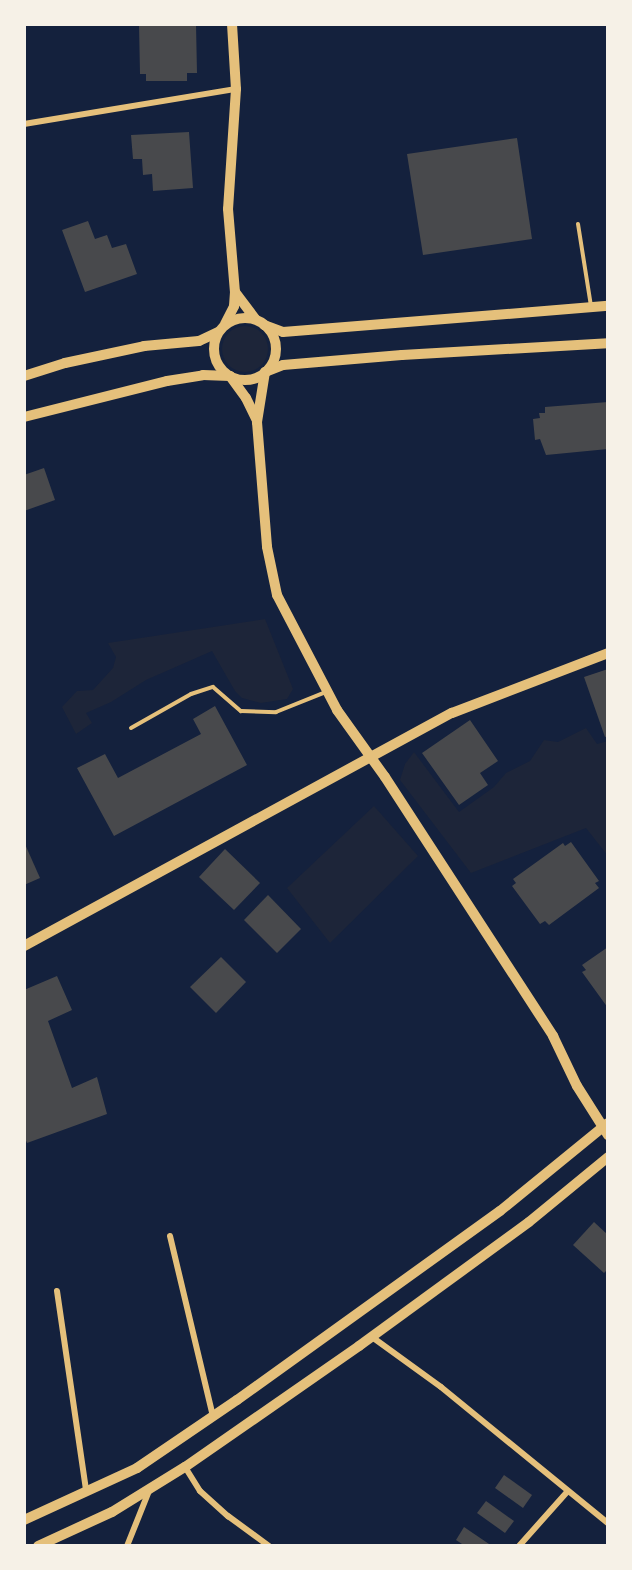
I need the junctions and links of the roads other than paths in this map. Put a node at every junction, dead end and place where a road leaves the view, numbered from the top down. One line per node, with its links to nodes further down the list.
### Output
1 (232, 24): 2 (street)
2 (236, 89): 3 (street); 5 (street)
3 (24, 124)
4 (578, 224): 7 (lane)
5 (236, 292): 8 (street); 9 (street)
6 (608, 306): 7 (street)
7 (591, 307): 8 (street)
8 (260, 322): 9 (street); 11 (street)
9 (222, 328): 12 (street); 13 (street)
10 (608, 343): 11 (street)
11 (265, 372): 13 (street); 15 (street)
12 (24, 376)
13 (230, 376): 14 (street); 15 (street)
14 (24, 417)
15 (257, 422): 17 (street)
16 (608, 653): 19 (street)
17 (327, 691): 18 (lane); 19 (street)
18 (131, 728)
19 (370, 756): 20 (street); 21 (street)
20 (24, 946)
21 (606, 1128): 26 (street)
22 (608, 1157): 25 (street)
23 (170, 1236): 26 (street)
24 (57, 1291): 29 (street)
25 (372, 1337): 27 (street); 30 (street)
26 (213, 1416): 29 (street)
27 (185, 1467): 28 (street); 35 (street)
28 (149, 1491): 33 (street); 34 (street)
29 (87, 1492): 31 (street)
30 (567, 1492): 32 (street); 36 (street)
31 (24, 1520)
32 (608, 1523)
33 (38, 1546)
34 (127, 1546)
35 (269, 1546)
36 (519, 1546)

